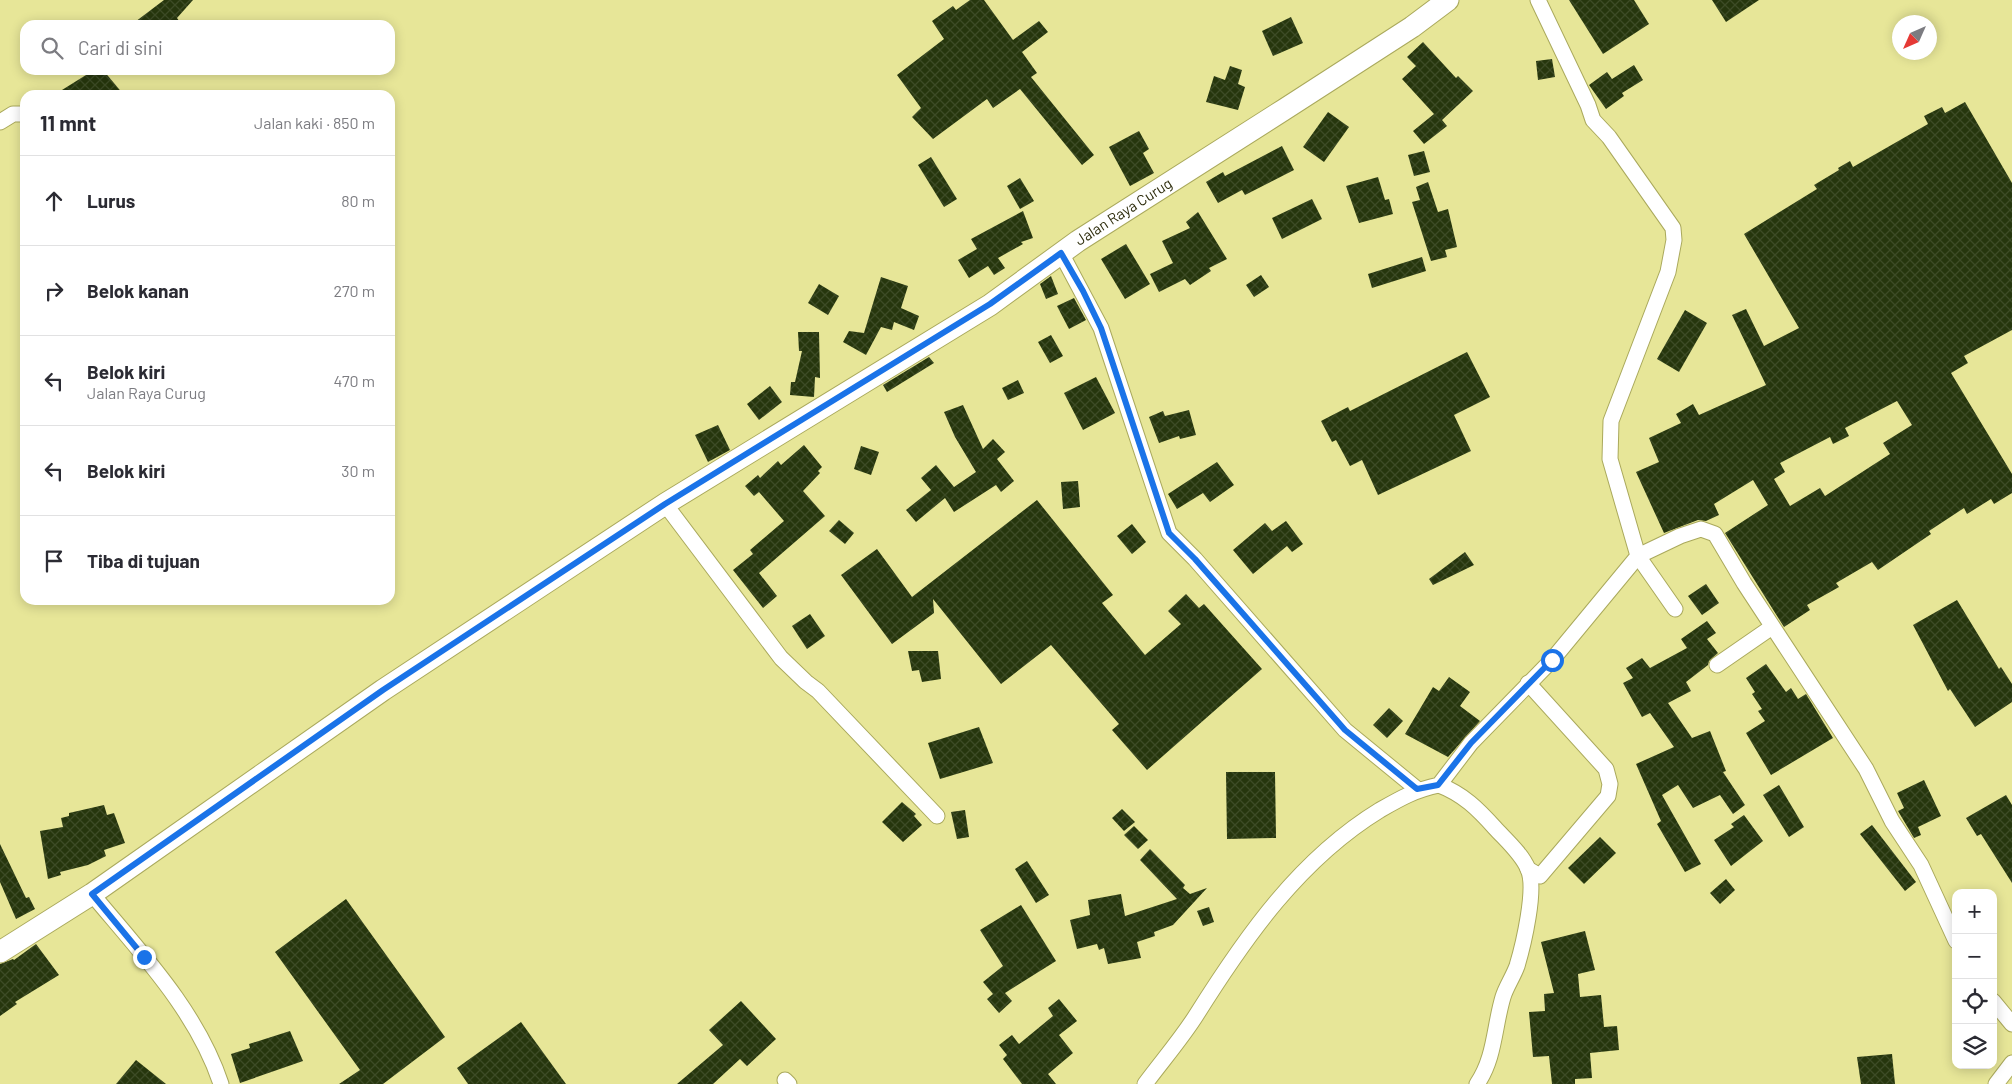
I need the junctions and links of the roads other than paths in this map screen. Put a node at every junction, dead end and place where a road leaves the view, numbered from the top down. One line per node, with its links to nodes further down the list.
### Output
1 (1448, 0): 5 (street, Jalan Raya Curug)
2 (1538, 0): 7 (street)
3 (20, 114): 4 (street)
4 (0, 122)
5 (1061, 253): 6 (street, Jalan Raya Curug); 13 (street)
6 (665, 504): 14 (street); 16 (street, Jalan Raya Curug)
7 (1638, 556): 8 (street); 9 (street); 11 (street)
8 (1675, 609)
9 (1772, 627): 10 (street); 17 (street)
10 (1716, 665)
11 (1528, 683): 12 (street); 15 (street)
12 (1438, 785): 13 (street); 15 (street)
13 (1417, 789): 23 (street)
14 (937, 816)
15 (1528, 869): 24 (street)
16 (92, 894): 18 (street, Jalan Raya Curug); 22 (street)
17 (1953, 934)
18 (0, 952)
19 (1997, 1006): 20 (street)
20 (2012, 1024)
21 (2012, 1063): 25 (street)
22 (221, 1084)
23 (1145, 1084)
24 (1477, 1084)
25 (1996, 1084)

